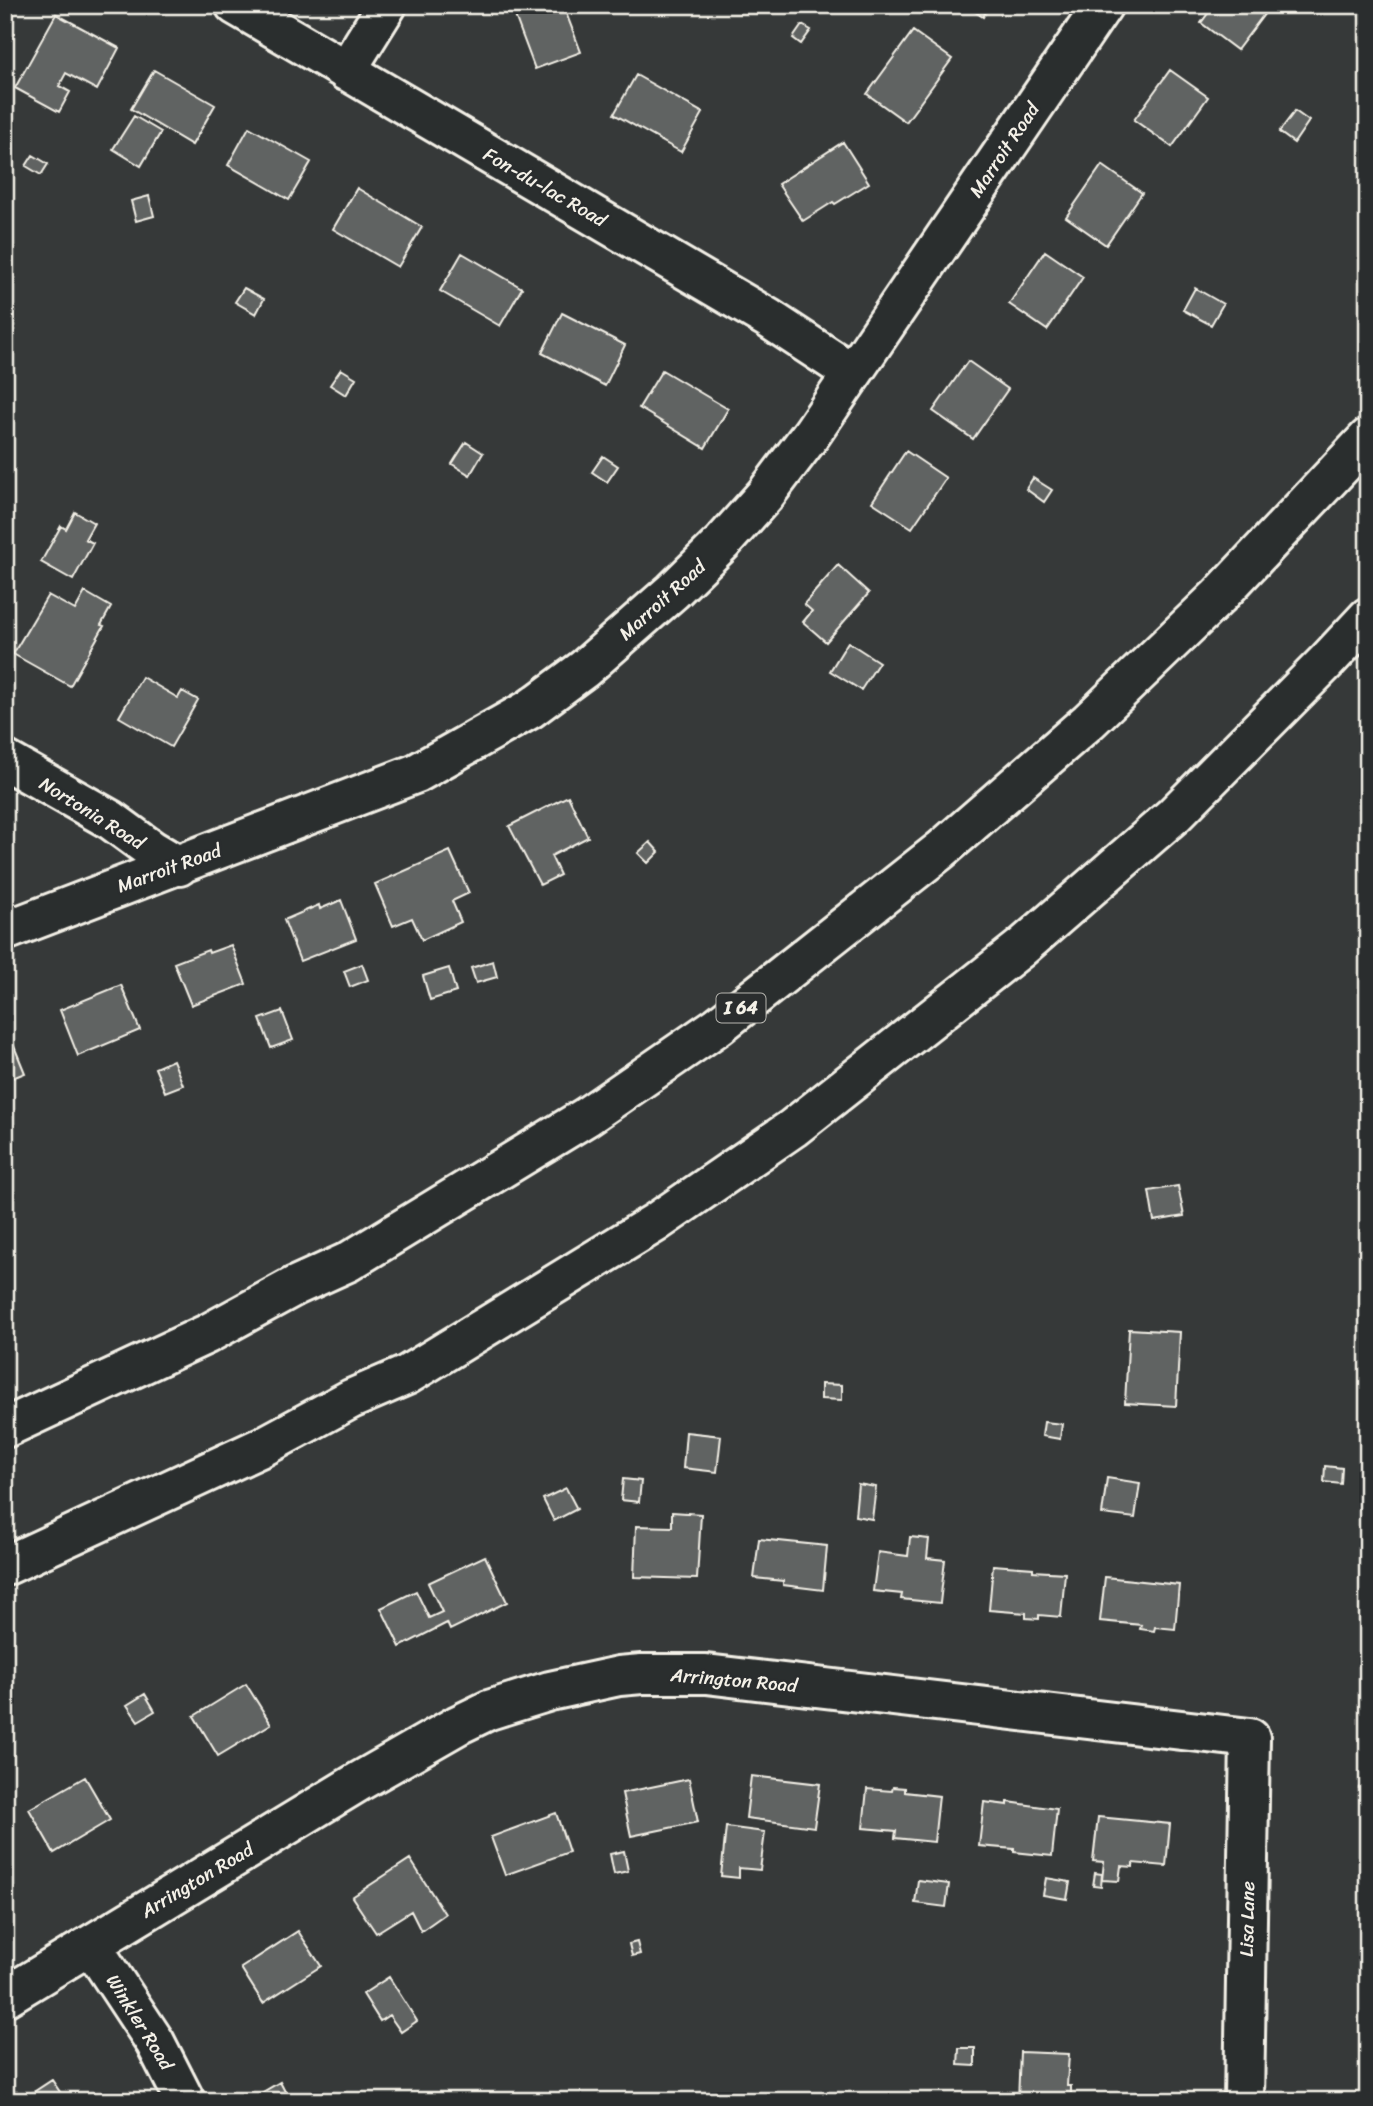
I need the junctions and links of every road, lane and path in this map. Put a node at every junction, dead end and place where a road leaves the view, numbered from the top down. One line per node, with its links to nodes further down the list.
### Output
1 (235, 5): 4 (main road, Fon-du-lac Road)
2 (387, 5): 4 (main road)
3 (1103, 5): 5 (main road, Marroit Road)
4 (346, 71): 5 (main road, Fon-du-lac Road)
5 (852, 373): 9 (main road, Marroit Road)
6 (1368, 438): 11 (main road, I 64)
7 (1368, 617): 12 (main road)
8 (5, 760): 9 (main road, Nortonia Road)
9 (179, 866): 10 (main road, Marroit Road)
10 (5, 931)
11 (5, 1428)
12 (5, 1566)
13 (1250, 1738): 14 (main road, Arrington Road); 17 (main road, Lisa Lane)
14 (91, 1945): 15 (main road, Arrington Road); 16 (main road, Winkler Road)
15 (5, 1997)
16 (185, 2101)
17 (1244, 2101)

